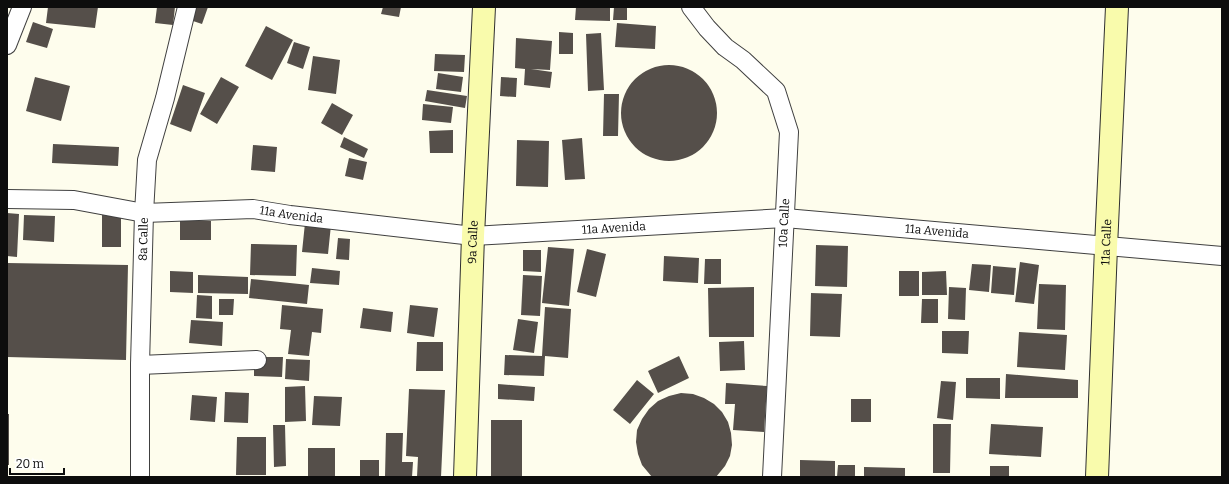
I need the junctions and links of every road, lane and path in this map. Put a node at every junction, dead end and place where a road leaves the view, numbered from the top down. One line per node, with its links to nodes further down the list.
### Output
1 (22, 7): 6 (street)
2 (187, 7): 8 (street, 8a Calle)
3 (484, 7): 10 (street, 9a Calle)
4 (691, 7): 9 (street, 10a Calle)
5 (1117, 7): 11 (street, 11a Calle)
6 (7, 45)
7 (7, 198): 8 (street, 11a Avenida)
8 (144, 213): 10 (street, 11a Avenida); 14 (street, 8a Calle)
9 (784, 218): 10 (street, 11a Avenida); 11 (street, 11a Avenida); 17 (street, 10a Calle)
10 (473, 236): 16 (street, 9a Calle)
11 (1106, 247): 12 (street, 11a Avenida); 18 (street, 11a Calle)
12 (1222, 256)
13 (257, 360): 14 (street)
14 (140, 365): 15 (street, 8a Calle)
15 (140, 477)
16 (465, 477)
17 (772, 477)
18 (1097, 477)

